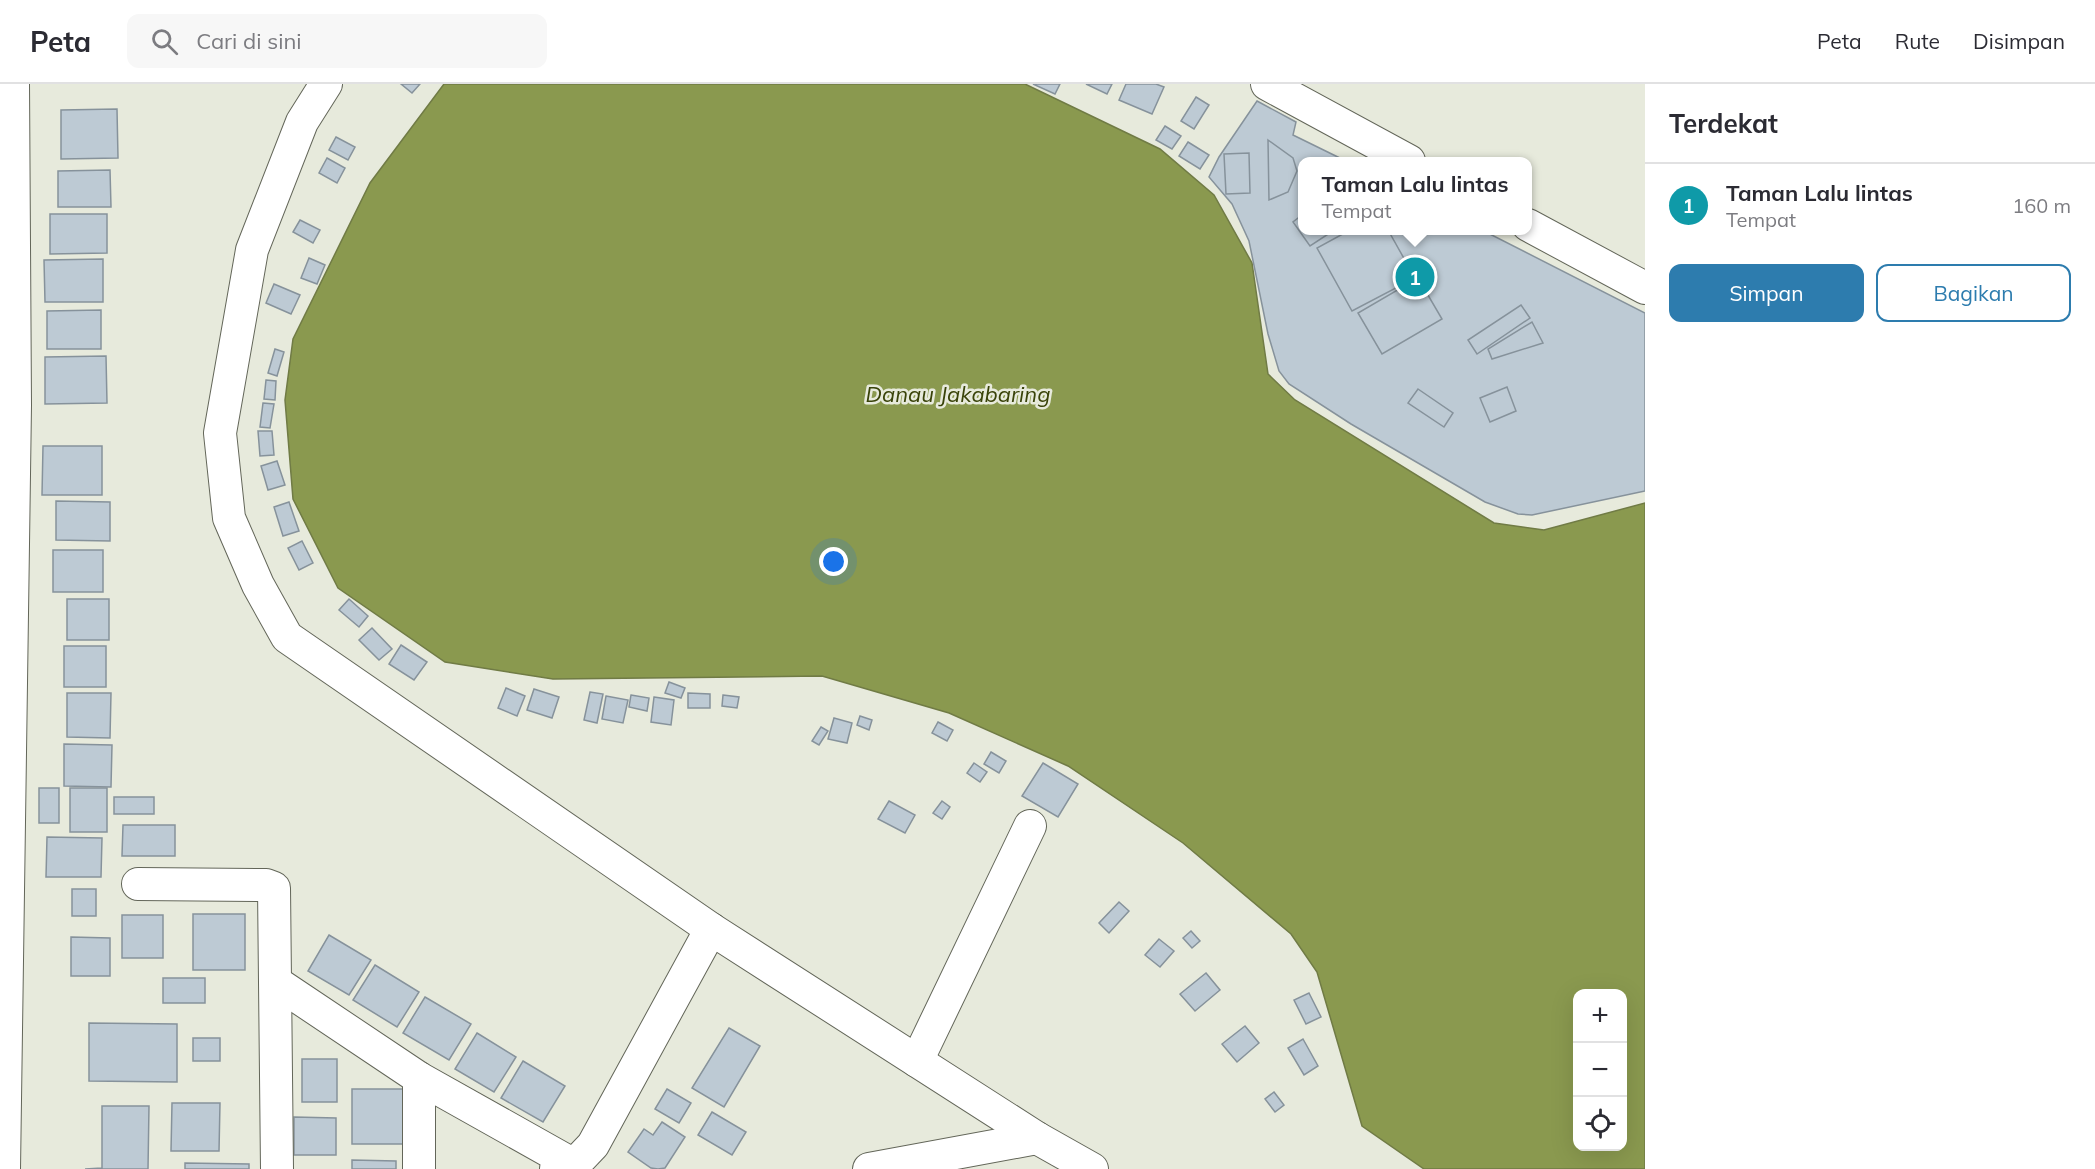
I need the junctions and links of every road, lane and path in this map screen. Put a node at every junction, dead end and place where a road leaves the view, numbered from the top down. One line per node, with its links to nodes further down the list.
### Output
1 (13, 84): 7 (street)
2 (326, 84): 10 (street)
3 (1267, 84): 4 (street)
4 (1400, 157)
5 (1532, 228): 6 (street)
6 (1645, 288)
7 (8, 405): 11 (street)
8 (1030, 826): 13 (street)
9 (138, 884): 12 (street)
10 (711, 929): 13 (street); 16 (street)
11 (3, 967): 17 (street)
12 (277, 983): 14 (street); 18 (street)
13 (917, 1061): 15 (street)
14 (419, 1078): 16 (street); 19 (street)
15 (1037, 1138): 20 (street); 21 (street)
16 (565, 1167)
17 (4, 1169)
18 (277, 1169)
19 (419, 1169)
20 (869, 1169)
21 (1092, 1169)

